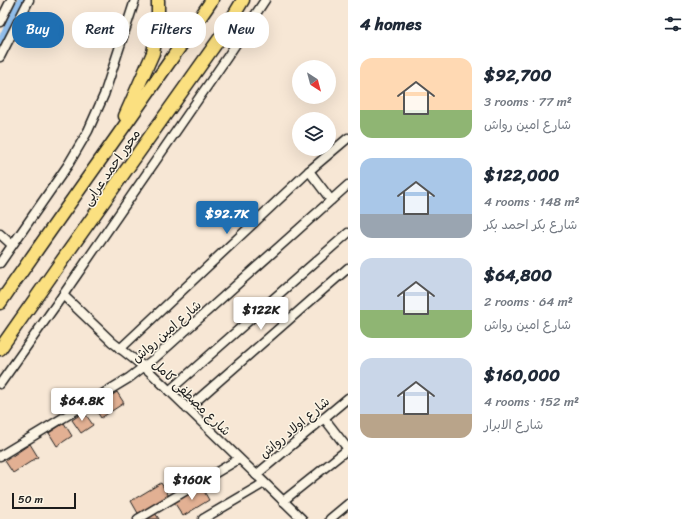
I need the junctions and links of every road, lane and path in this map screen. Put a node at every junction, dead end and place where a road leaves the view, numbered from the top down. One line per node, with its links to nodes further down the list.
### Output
1 (11, 0): 8 (street)
2 (29, 0): 10 (street)
3 (135, 0): 19 (street)
4 (158, 0): 9 (highway)
5 (212, 0): 11 (highway, محور احمد عرابى)
6 (243, 0): 25 (highway, محور احمد عرابى)
7 (265, 0): 22 (street)
8 (0, 22)
9 (152, 53): 11 (highway); 13 (highway)
10 (0, 56)
11 (170, 61): 13 (highway, محور احمد عرابى)
12 (348, 138): 14 (street)
13 (114, 141): 23 (highway, محور احمد عرابى)
14 (309, 171): 16 (street); 24 (street)
15 (348, 185): 16 (street, شارع امين رواش)
16 (331, 200): 26 (street, شارع امين رواش)
17 (348, 233): 28 (street)
18 (0, 234): 19 (street)
19 (12, 245): 20 (street)
20 (0, 263)
21 (348, 268): 30 (street)
22 (63, 295): 24 (street, شارع مصطفى كامل); 27 (street)
23 (0, 303)
24 (120, 349): 26 (street, شارع مصطفى كامل)
25 (0, 350)
26 (144, 367): 28 (street, شارع مصطفى كامل); 33 (street, شارع امين رواش)
27 (2, 381)
28 (169, 391): 30 (street, شارع مصطفى كامل)
29 (348, 398): 31 (street, شارع اولاد رواش)
30 (187, 409): 34 (street, شارع مصطفى كامل)
31 (324, 418): 32 (street); 35 (street, شارع اولاد رواش)
32 (348, 449): 37 (street)
33 (0, 456)
34 (239, 459): 35 (street, شارع مصطفى كامل); 39 (street)
35 (256, 475): 36 (street, شارع مصطفى كامل)
36 (264, 483): 37 (street, شارع مصطفى كامل); 40 (street)
37 (283, 501): 41 (street, شارع مصطفى كامل)
38 (348, 504): 42 (street)
39 (138, 519)
40 (203, 519)
41 (302, 519)
42 (330, 519)

